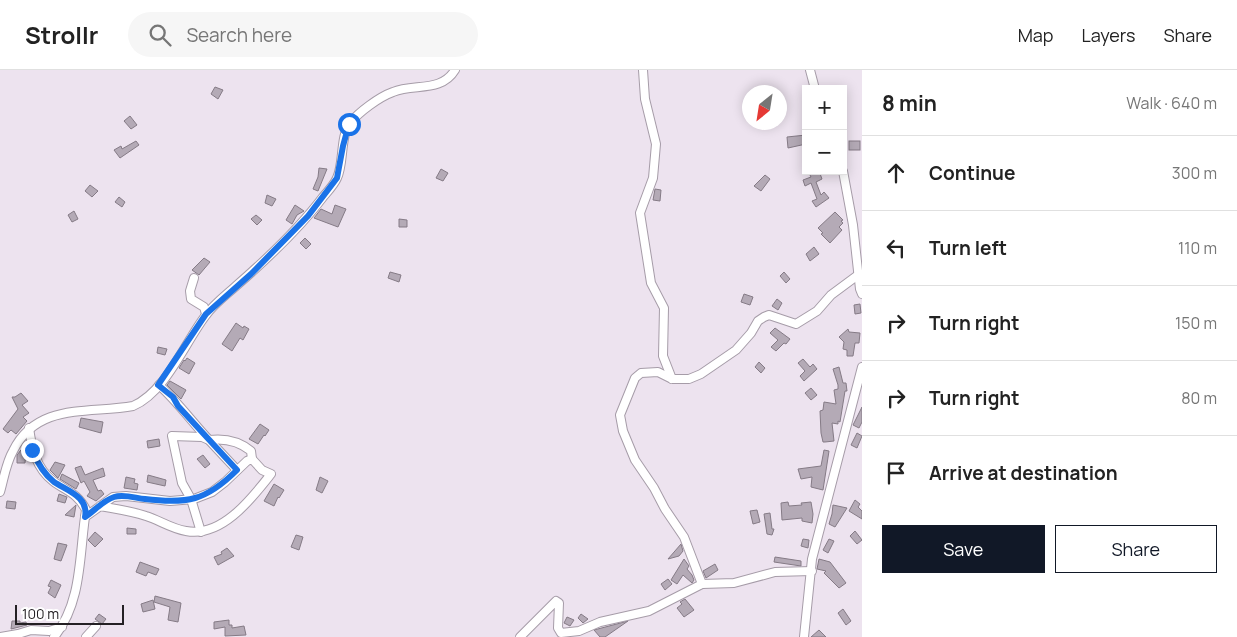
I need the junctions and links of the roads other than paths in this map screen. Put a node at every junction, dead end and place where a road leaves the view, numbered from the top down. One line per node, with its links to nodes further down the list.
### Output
1 (455, 70): 9 (street)
2 (643, 70): 11 (street)
3 (810, 70): 4 (street)
4 (814, 85)
5 (844, 175): 6 (street)
6 (858, 275): 8 (street); 11 (street)
7 (194, 278): 9 (street)
8 (862, 294)
9 (206, 314): 12 (street)
10 (862, 367): 22 (street)
11 (672, 379): 23 (street)
12 (158, 385): 13 (street); 14 (street)
13 (29, 428): 17 (street); 20 (street)
14 (209, 440): 15 (street); 16 (street); 18 (street)
15 (252, 459): 16 (street); 21 (street)
16 (237, 470): 18 (street)
17 (0, 492)
18 (192, 499): 19 (street); 21 (street)
19 (100, 506): 20 (street); 21 (street)
20 (85, 517): 25 (street)
21 (201, 532)
22 (812, 570): 23 (street); 30 (street)
23 (702, 584): 29 (street)
24 (96, 626): 28 (street)
25 (62, 627): 26 (street); 27 (street)
26 (0, 637)
27 (54, 637)
28 (86, 637)
29 (520, 637)
30 (804, 637)

